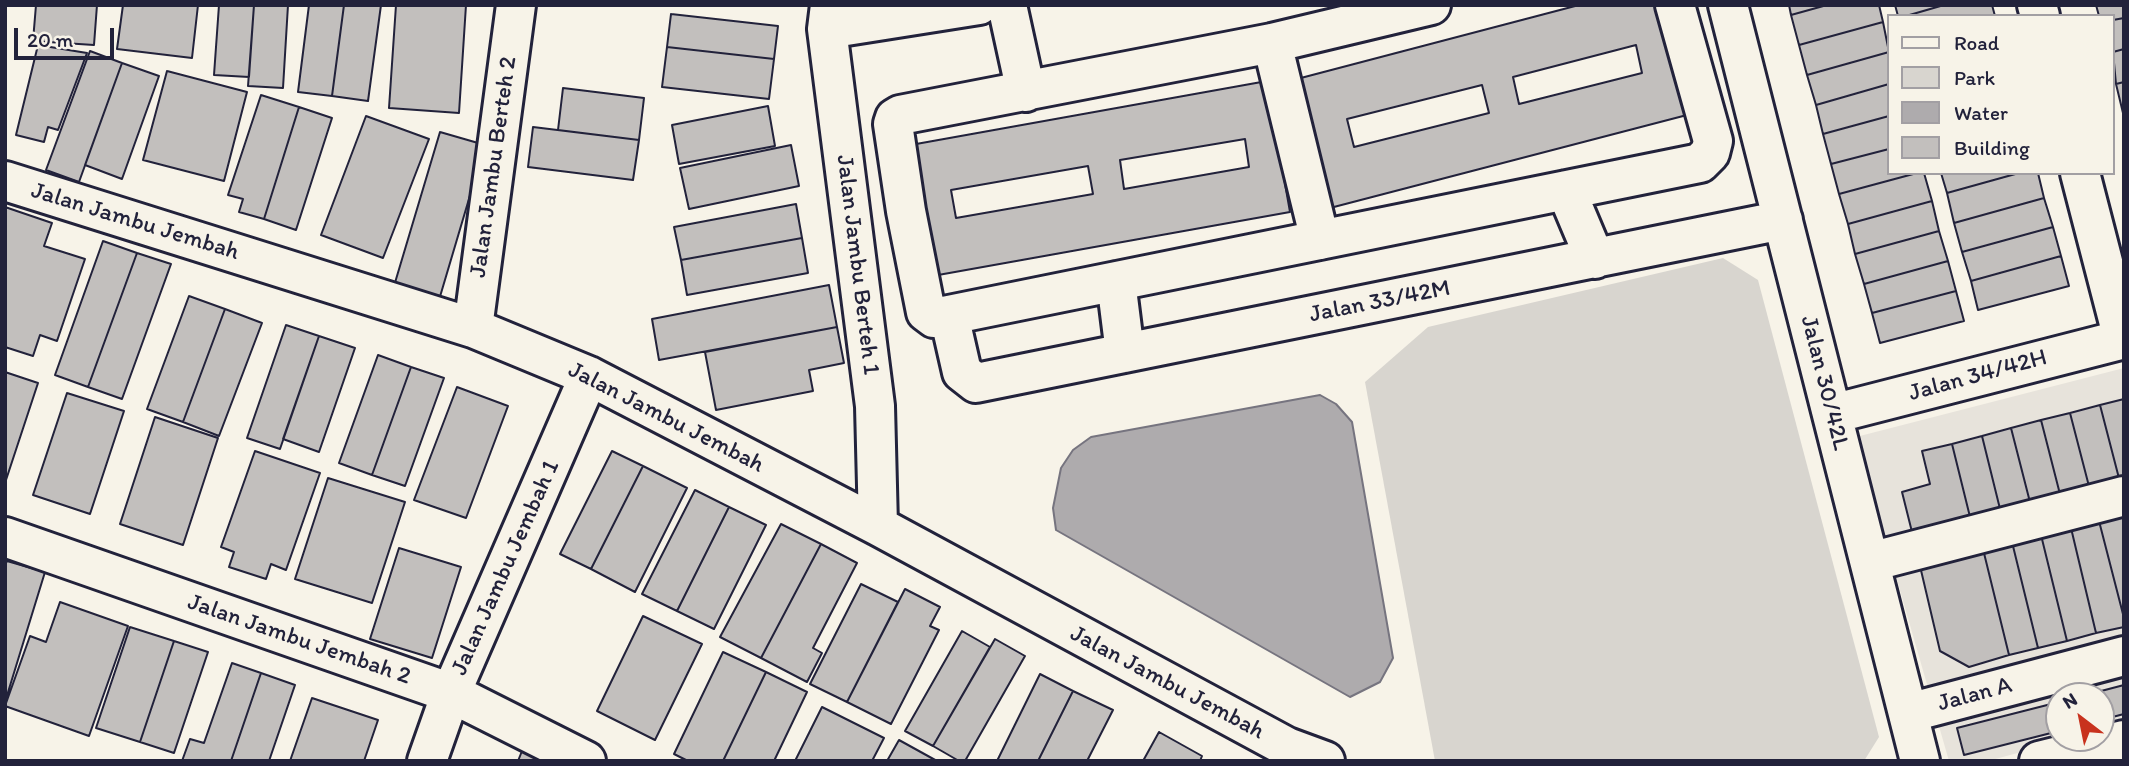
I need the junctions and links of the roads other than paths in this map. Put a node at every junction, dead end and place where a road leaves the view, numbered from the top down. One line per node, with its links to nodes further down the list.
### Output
1 (516, 5): 18 (street, Jalan Jambu Berteh 2)
2 (979, 5): 7 (street)
3 (1007, 5): 9 (street)
4 (1431, 5): 8 (street)
5 (1675, 5): 12 (street)
6 (1728, 5): 13 (street, Jalan 30/42L)
7 (828, 17): 24 (street, Jalan Jambu Berteh 1)
8 (1272, 43): 9 (street); 14 (street)
9 (1026, 92): 17 (street)
10 (2081, 175): 19 (street)
11 (5, 181): 18 (street, Jalan Jambu Jembah)
12 (1566, 190): 14 (street); 15 (street)
13 (1783, 220): 15 (street, Jalan 33/42M); 22 (street, Jalan 30/42L)
14 (1320, 240): 16 (street)
15 (1595, 259): 20 (street, Jalan 33/42M)
16 (1116, 281): 17 (street); 20 (street)
17 (948, 315): 20 (street, Jalan 33/42M)
18 (473, 328): 21 (street, Jalan Jambu Jembah)
19 (2123, 339): 22 (street, Jalan 34/42H)
20 (1125, 353)
21 (589, 376): 24 (street, Jalan Jambu Jembah); 28 (street, Jalan Jambu Jembah 1)
22 (1832, 414): 26 (street, Jalan 30/42L)
23 (2124, 496): 26 (street)
24 (878, 526): 31 (street, Jalan Jambu Jembah)
25 (5, 537): 28 (street, Jalan Jambu Jembah 2)
26 (1870, 562): 29 (street, Jalan 30/42L)
27 (2124, 656): 29 (street, Jalan A)
28 (451, 693): 32 (street, Jalan Jambu Jembah 1); 33 (street, Jalan Jambu Jembah 2)
29 (1908, 713): 35 (street, Jalan 30/42L)
30 (2124, 740): 36 (street)
31 (1284, 754): 34 (street)
32 (427, 761)
33 (586, 761)
34 (1325, 761)
35 (1920, 761)
36 (2039, 761)

